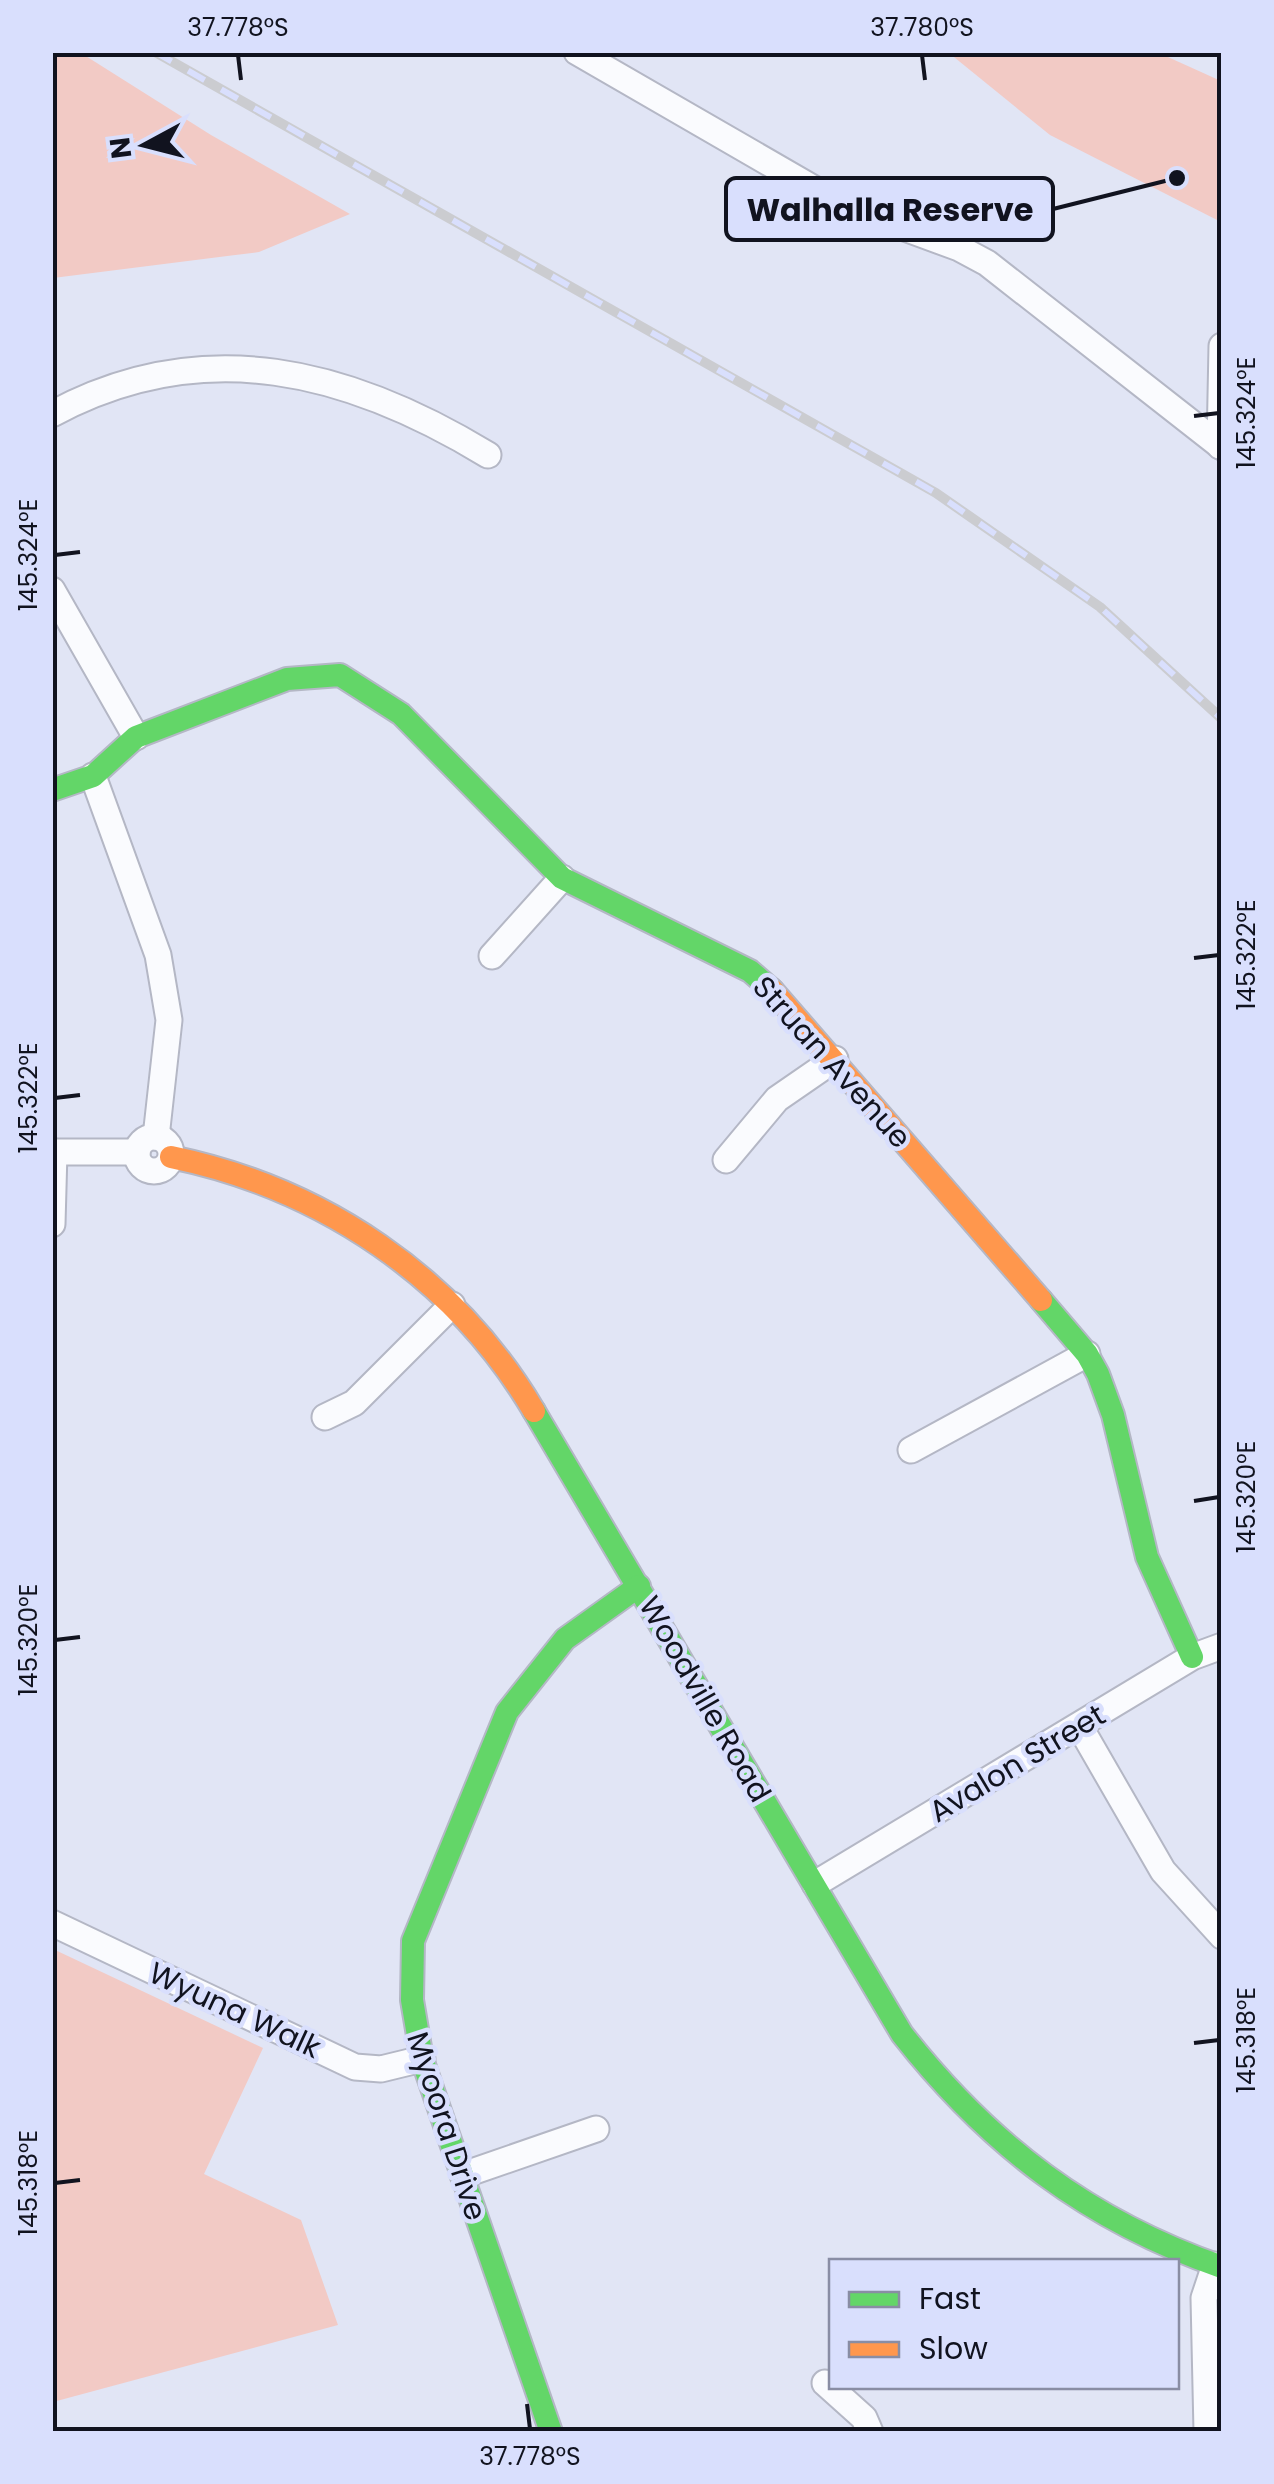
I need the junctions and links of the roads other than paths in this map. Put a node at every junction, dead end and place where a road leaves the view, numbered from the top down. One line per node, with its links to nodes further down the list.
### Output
1 (577, 52): 4 (street)
2 (1222, 346): 4 (street)
3 (52, 414): 5 (street)
4 (1221, 446)
5 (488, 455)
6 (52, 590): 7 (street)
7 (136, 737): 8 (street, Struan Avenue); 10 (street, Struan Avenue)
8 (93, 776): 9 (street, Struan Avenue); 13 (street)
9 (52, 790)
10 (562, 878): 11 (street); 12 (street, Struan Avenue)
11 (492, 956)
12 (835, 1059): 15 (street); 18 (street, Struan Avenue)
13 (155, 1149): 14 (street, Woodville Road); 17 (street, Woodville Road)
14 (53, 1152): 16 (street)
15 (726, 1160)
16 (52, 1224)
17 (452, 1305): 19 (street); 21 (street, Woodville Road)
18 (1087, 1354): 20 (street); 23 (street, Struan Avenue)
19 (325, 1417)
20 (911, 1450)
21 (639, 1586): 25 (street, Woodville Road); 28 (street, Myoora Drive)
22 (1222, 1646): 23 (street, Avalon Street)
23 (1192, 1657): 24 (street, Avalon Street)
24 (1080, 1727): 25 (street, Avalon Street); 27 (street)
25 (815, 1884): 31 (street, Woodville Road)
26 (52, 1924): 28 (street, Wyuna Walk)
27 (1222, 1936)
28 (422, 2059): 30 (street, Myoora Drive)
29 (596, 2129): 30 (street)
30 (463, 2175): 35 (street, Myoora Drive)
31 (1218, 2266): 37 (street)
32 (825, 2383): 33 (street)
33 (829, 2387)
34 (832, 2389): 36 (street)
35 (551, 2432)
36 (870, 2432)
37 (1207, 2432)

